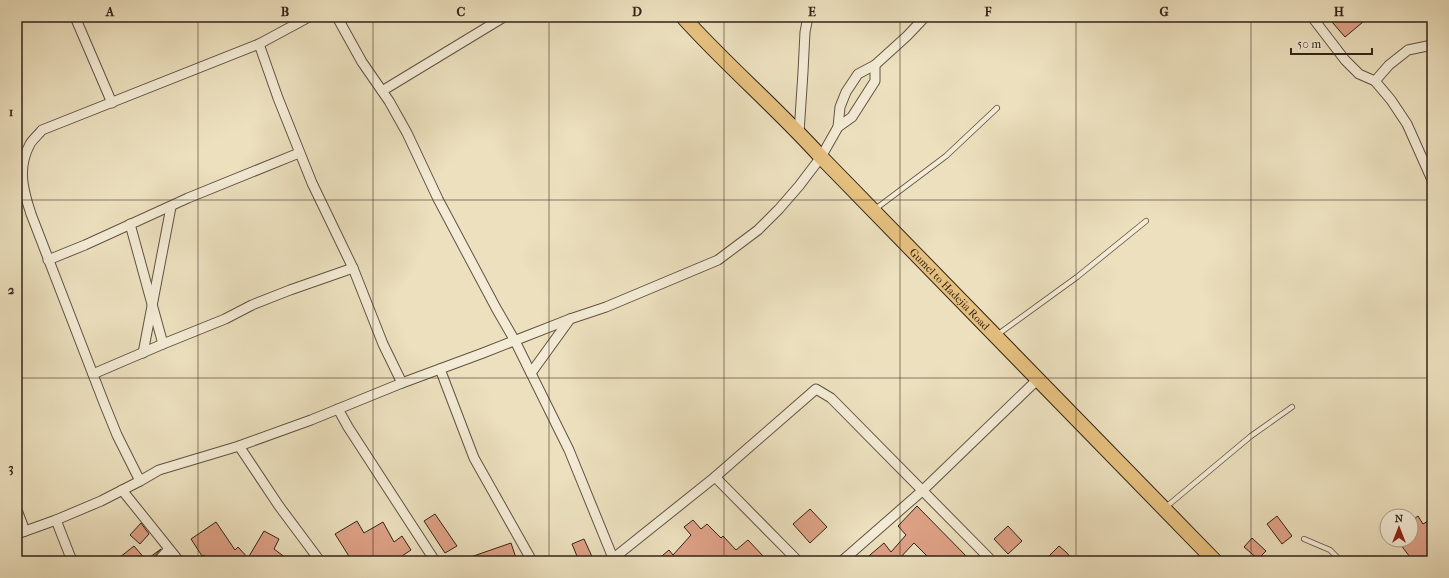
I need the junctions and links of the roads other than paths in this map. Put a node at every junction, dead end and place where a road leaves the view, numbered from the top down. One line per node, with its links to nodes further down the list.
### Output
1 (75, 17): 14 (street)
2 (309, 17): 9 (street)
3 (337, 17): 13 (street)
4 (683, 17): 17 (main road, Gumel to Hadejia Road)
5 (808, 17): 17 (street)
6 (925, 17): 11 (street)
7 (1312, 17): 12 (street)
8 (498, 18): 13 (street)
9 (259, 44): 14 (street); 18 (street)
10 (1432, 45): 12 (street)
11 (875, 65): 16 (street); 16 (street)
12 (1375, 81): 20 (street)
13 (382, 91): 31 (street)
14 (112, 103): 21 (street)
15 (996, 108): 23 (lane)
16 (838, 127): 19 (street)
17 (799, 133): 19 (main road, Gumel to Hadejia Road)
18 (299, 152): 22 (street); 27 (street)
19 (820, 157): 23 (main road, Gumel to Hadejia Road); 29 (street)
20 (1432, 180)
21 (20, 192): 26 (street)
22 (171, 207): 25 (street); 28 (street)
23 (873, 211): 30 (main road, Gumel to Hadejia Road)
24 (1146, 221): 30 (lane)
25 (130, 224): 26 (street); 28 (street)
26 (48, 260): 36 (street)
27 (353, 268): 32 (street); 38 (street)
28 (152, 305): 32 (street); 33 (street)
29 (570, 319): 31 (street); 35 (street)
30 (996, 336): 37 (main road, Gumel to Hadejia Road)
31 (516, 341): 34 (street); 35 (street)
32 (163, 344): 33 (street)
33 (143, 352): 36 (street)
34 (440, 369): 38 (street); 58 (street)
35 (531, 373): 52 (street)
36 (93, 374): 43 (street)
37 (1037, 380): 45 (street); 46 (main road, Gumel to Hadejia Road)
38 (402, 383): 40 (street)
39 (1292, 407): 46 (lane)
40 (338, 409): 41 (street); 57 (street)
41 (239, 446): 43 (street); 56 (street)
42 (715, 477): 45 (street); 52 (street); 59 (street)
43 (140, 482): 44 (street)
44 (122, 490): 48 (street); 51 (street)
45 (922, 491): 60 (street); 61 (street)
46 (1165, 508): 62 (main road, Gumel to Hadejia Road)
47 (17, 510): 49 (street)
48 (56, 520): 49 (street); 53 (street)
49 (21, 533)
50 (1304, 540): 63 (lane)
51 (169, 549): 54 (street); 55 (street)
52 (613, 560)
53 (72, 561)
54 (158, 561)
55 (179, 561)
56 (320, 561)
57 (435, 561)
58 (532, 561)
59 (798, 561)
60 (842, 561)
61 (992, 561)
62 (1215, 561)
63 (1341, 561)

